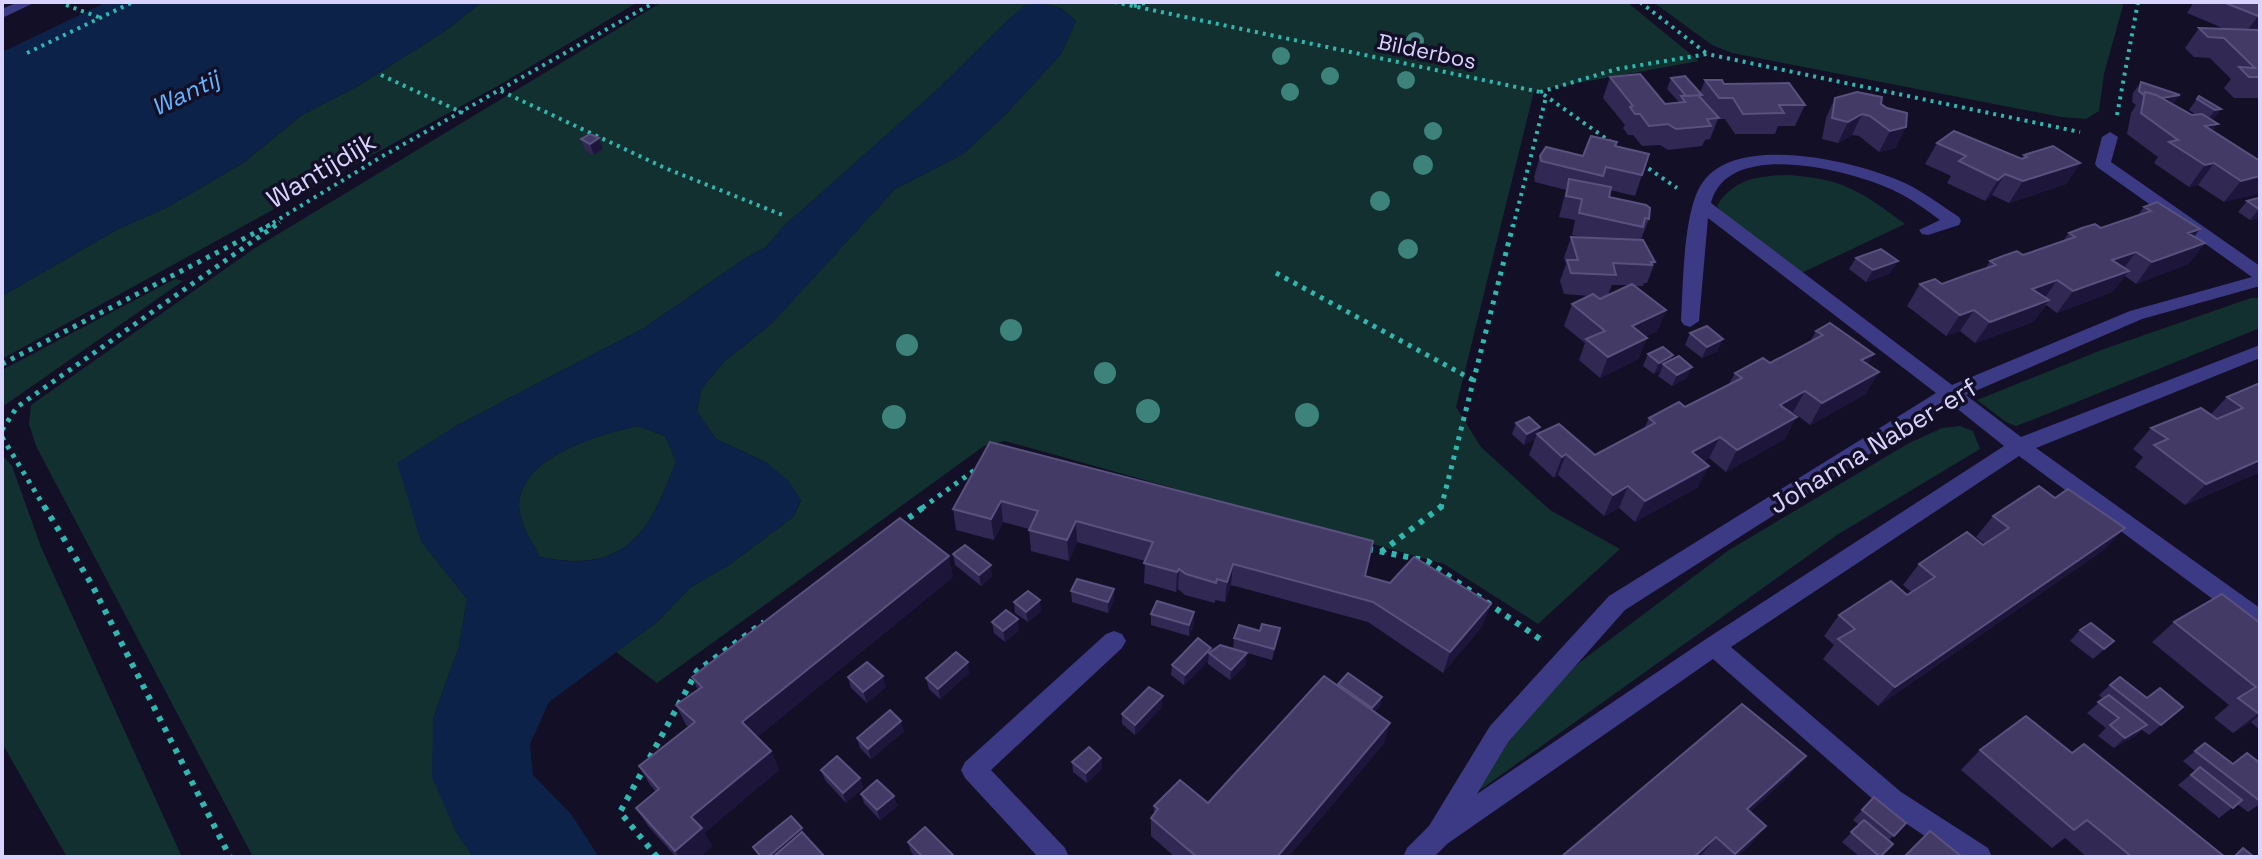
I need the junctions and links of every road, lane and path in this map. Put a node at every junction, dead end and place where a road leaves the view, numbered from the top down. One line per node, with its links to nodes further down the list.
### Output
1 (29, 2): 10 (street)
2 (133, 2): 11 (path)
3 (655, 2): 15 (path, Wantijdijk)
4 (1114, 2): 9 (path, Bilderbos)
5 (1149, 2): 9 (path)
6 (1640, 2): 13 (path)
7 (2138, 2): 19 (path)
8 (66, 5): 11 (path)
9 (1133, 6): 16 (path, Bilderbos)
10 (2, 14)
11 (101, 18): 12 (path)
12 (27, 53)
13 (1707, 54): 16 (path); 19 (path)
14 (381, 75): 18 (path)
15 (500, 90): 18 (path, Wantijdijk); 24 (path)
16 (1540, 92): 17 (path, Bilderbos)
17 (1546, 97): 20 (path, Bilderbos); 31 (path)
18 (463, 113): 23 (path, Wantijdijk)
19 (2110, 137): 27 (street, Johanna Naber-erf)
20 (1611, 142)
21 (1637, 160): 22 (path)
22 (1702, 205): 25 (street); 28 (street); 32 (street)
23 (298, 210): 30 (path, Wantijdijk); 33 (path)
24 (785, 216)
25 (1928, 230)
26 (1276, 273): 31 (path)
27 (2260, 277): 32 (street, Johanna Naber-erf)
28 (1690, 321)
29 (2260, 351): 35 (street, Johanna Naber-erf)
30 (2, 364)
31 (1475, 381): 39 (path)
32 (1950, 394): 35 (street); 44 (street, Johanna Naber-erf)
33 (2, 430)
34 (2, 437): 46 (path)
35 (2019, 446): 41 (street); 43 (street, Johanna Naber-erf)
36 (980, 466): 37 (path)
37 (890, 531)
38 (1365, 548): 39 (path)
39 (1380, 552): 44 (path)
40 (774, 615): 47 (path)
41 (2260, 621)
42 (1114, 641): 48 (street)
43 (1714, 646): 45 (street, Johanna Naber-erf); 50 (street)
44 (1567, 657): 45 (street, Johanna Naber-erf)
45 (1438, 835): 49 (street, Johanna Naber-erf)
46 (230, 857)
47 (657, 857)
48 (1056, 857)
49 (1416, 857)
50 (1979, 857)

